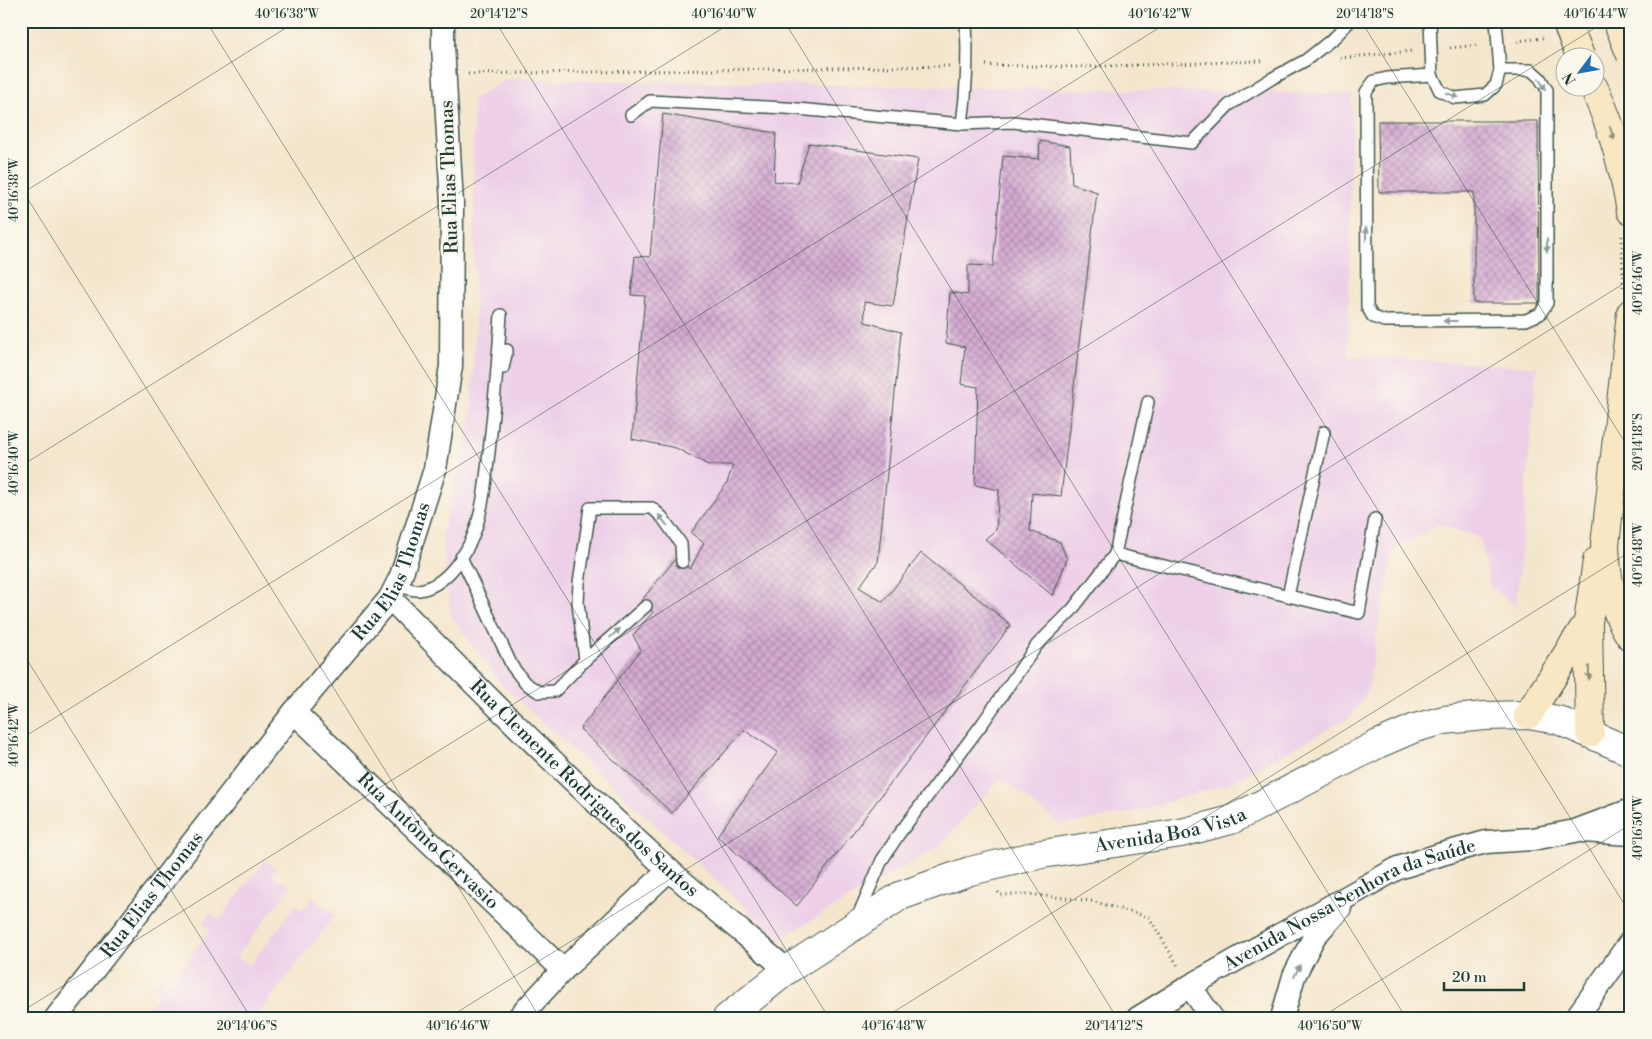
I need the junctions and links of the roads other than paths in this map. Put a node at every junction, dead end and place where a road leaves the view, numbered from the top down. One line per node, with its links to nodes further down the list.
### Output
1 (443, 21): 27 (street, Rua Elias Thomas)
2 (966, 21): 14 (lane)
3 (1350, 21): 14 (lane)
4 (1430, 21): 11 (lane)
5 (1496, 21): 10 (lane)
6 (1617, 21): 9 (main road, bridge)
7 (1557, 29): 8 (main road, bridge)
8 (1573, 48)
9 (1631, 55)
10 (1500, 70): 11 (lane, one-way to 10); 11 (lane, one-way to 11)
11 (1432, 75)
12 (1598, 98): 15 (main road, one-way to 15)
13 (631, 115): 14 (lane)
14 (962, 124)
15 (1631, 211)
16 (1631, 313): 21 (main road)
17 (501, 314): 20 (lane)
18 (507, 350): 20 (lane)
19 (1148, 402): 24 (lane)
20 (494, 404): 25 (lane)
21 (1619, 416): 30 (main road); 31 (main road)
22 (1324, 432): 28 (lane)
23 (1375, 519): 28 (lane)
24 (1115, 554): 28 (lane); 42 (lane)
25 (461, 558): 27 (lane); 32 (lane)
26 (682, 562): 32 (lane, one-way to 32)
27 (393, 591): 33 (street, Rua Elias Thomas); 40 (street, Rua Clemente Rodrigues dos Santos)
28 (1288, 596)
29 (646, 606): 32 (lane, one-way to 29)
30 (1588, 622): 34 (main road); 35 (main road, one-way to 35)
31 (1631, 637)
32 (585, 660)
33 (294, 712): 44 (street, Rua Antônio Gervasio); 47 (street, Rua Elias Thomas)
34 (1528, 715): 35 (street, Avenida Boa Vista); 42 (street, Avenida Boa Vista)
35 (1590, 733): 36 (street, Avenida Boa Vista)
36 (1631, 752)
37 (1631, 810): 38 (street, Avenida Nossa Senhora da Saúde)
38 (1575, 831): 39 (street, Avenida Nossa Senhora da Saúde); 41 (street, Avenida Nossa Senhora da Saúde)
39 (1631, 834)
40 (670, 870): 44 (street); 45 (street, Rua Clemente Rodrigues dos Santos)
41 (1353, 893): 46 (street, Avenida Nossa Senhora da Saúde); 52 (street, one-way to 41)
42 (853, 927): 45 (street, Avenida Boa Vista)
43 (1631, 941): 53 (street)
44 (563, 970): 48 (street)
45 (787, 970): 49 (street, Avenida Boa Vista)
46 (1190, 986): 50 (street, Avenida Nossa Senhora da Saúde); 51 (street)
47 (56, 1018)
48 (518, 1018)
49 (726, 1018)
50 (1138, 1018)
51 (1212, 1018)
52 (1282, 1018)
53 (1576, 1018)

